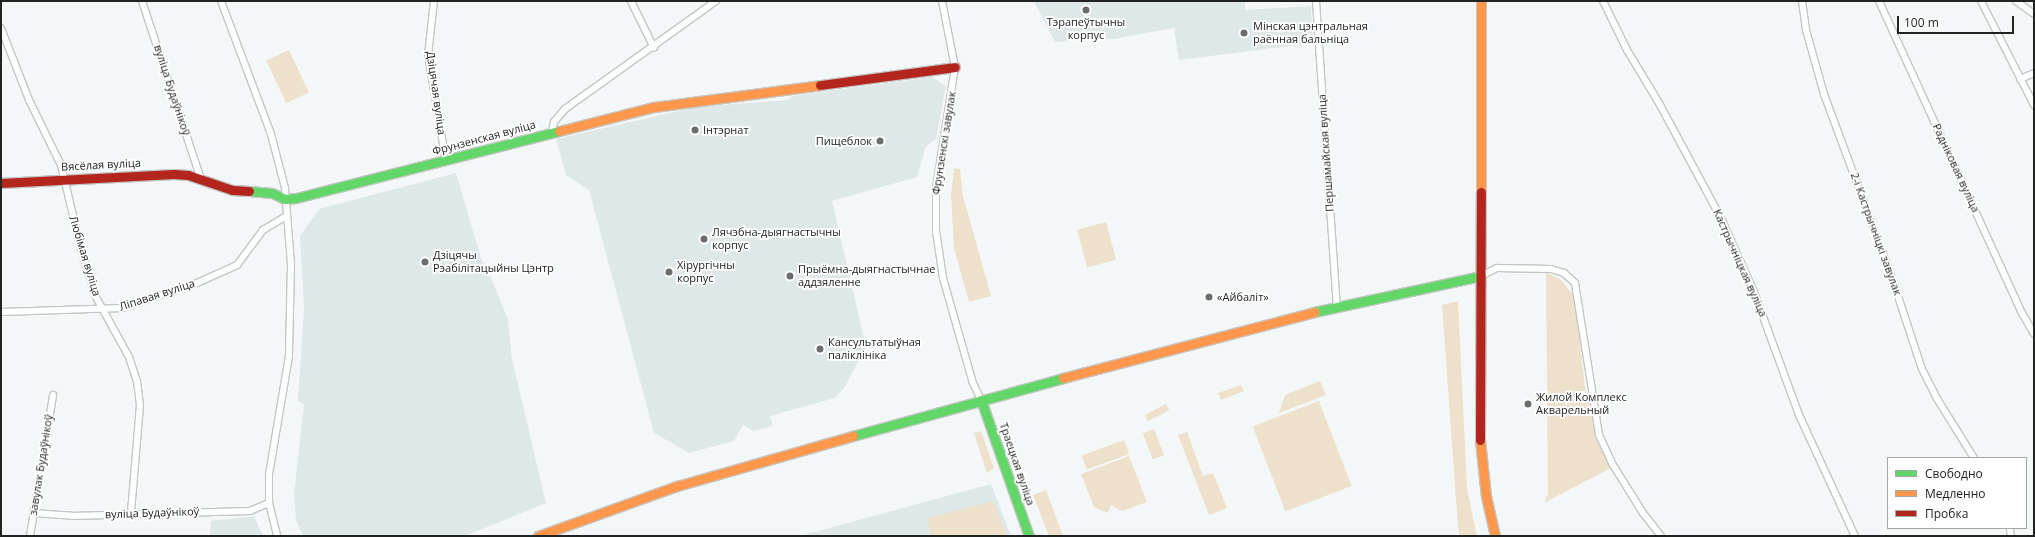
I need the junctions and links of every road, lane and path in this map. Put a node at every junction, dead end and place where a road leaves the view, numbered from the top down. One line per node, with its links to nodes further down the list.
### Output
1 (142, 1): 25 (street, вуліца Будаўнікоў)
2 (222, 1): 27 (street)
3 (434, 1): 23 (street, Дзіцячая вуліца)
4 (631, 1): 17 (street)
5 (716, 1): 17 (street, Фрунзенская вуліца)
6 (942, 1): 18 (street, Фрунзенскі завулак)
7 (1316, 1): 30 (street, Першамайская вуліца)
8 (1481, 1): 29 (main road)
9 (1603, 1): 46 (street, Кастрычніцкая вуліца)
10 (1802, 1): 36 (street, 2-і Кастрычніцкі завулак)
11 (1879, 1): 33 (street, Радніковая вуліца)
12 (1981, 1): 20 (street)
13 (2016, 1): 14 (street)
14 (2034, 14)
15 (1, 28): 16 (street, Любімая вуліца)
16 (3, 40): 24 (street, Любімая вуліца)
17 (654, 48): 22 (street, Фрунзенская вуліца)
18 (954, 67): 22 (main road); 35 (street, Фрунзенскі завулак)
19 (2034, 73): 20 (street)
20 (2020, 80): 21 (street)
21 (2034, 105)
22 (552, 132): 23 (main road, Фрунзенская вуліца)
23 (446, 161): 27 (main road, Фрунзенская вуліца)
24 (63, 179): 25 (main road, Вясёлая вуліца); 26 (main road, Вясёлая вуліца); 31 (street, Любімая вуліца)
25 (201, 179): 27 (main road, Вясёлая вуліца)
26 (1, 183)
27 (285, 199): 28 (street)
28 (286, 216): 31 (street, Ліпавая вуліца); 37 (street)
29 (1481, 276): 30 (main road); 44 (main road); 45 (street)
30 (1337, 306): 35 (main road)
31 (103, 310): 32 (street, Ліпавая вуліца); 38 (street, Любімая вуліца)
32 (1, 312)
33 (2034, 334)
34 (53, 395): 39 (street, завулак Будаўнікоў)
35 (981, 400): 42 (main road); 43 (main road, Траецкая вуліца)
36 (1973, 457)
37 (269, 503): 38 (street, вуліца Будаўнікоў); 41 (street)
38 (130, 512): 39 (street, вуліца Будаўнікоў)
39 (32, 513): 40 (street, завулак Будаўнікоў)
40 (30, 536)
41 (278, 536)
42 (538, 536)
43 (1029, 536)
44 (1495, 536)
45 (1661, 536)
46 (1855, 536)

